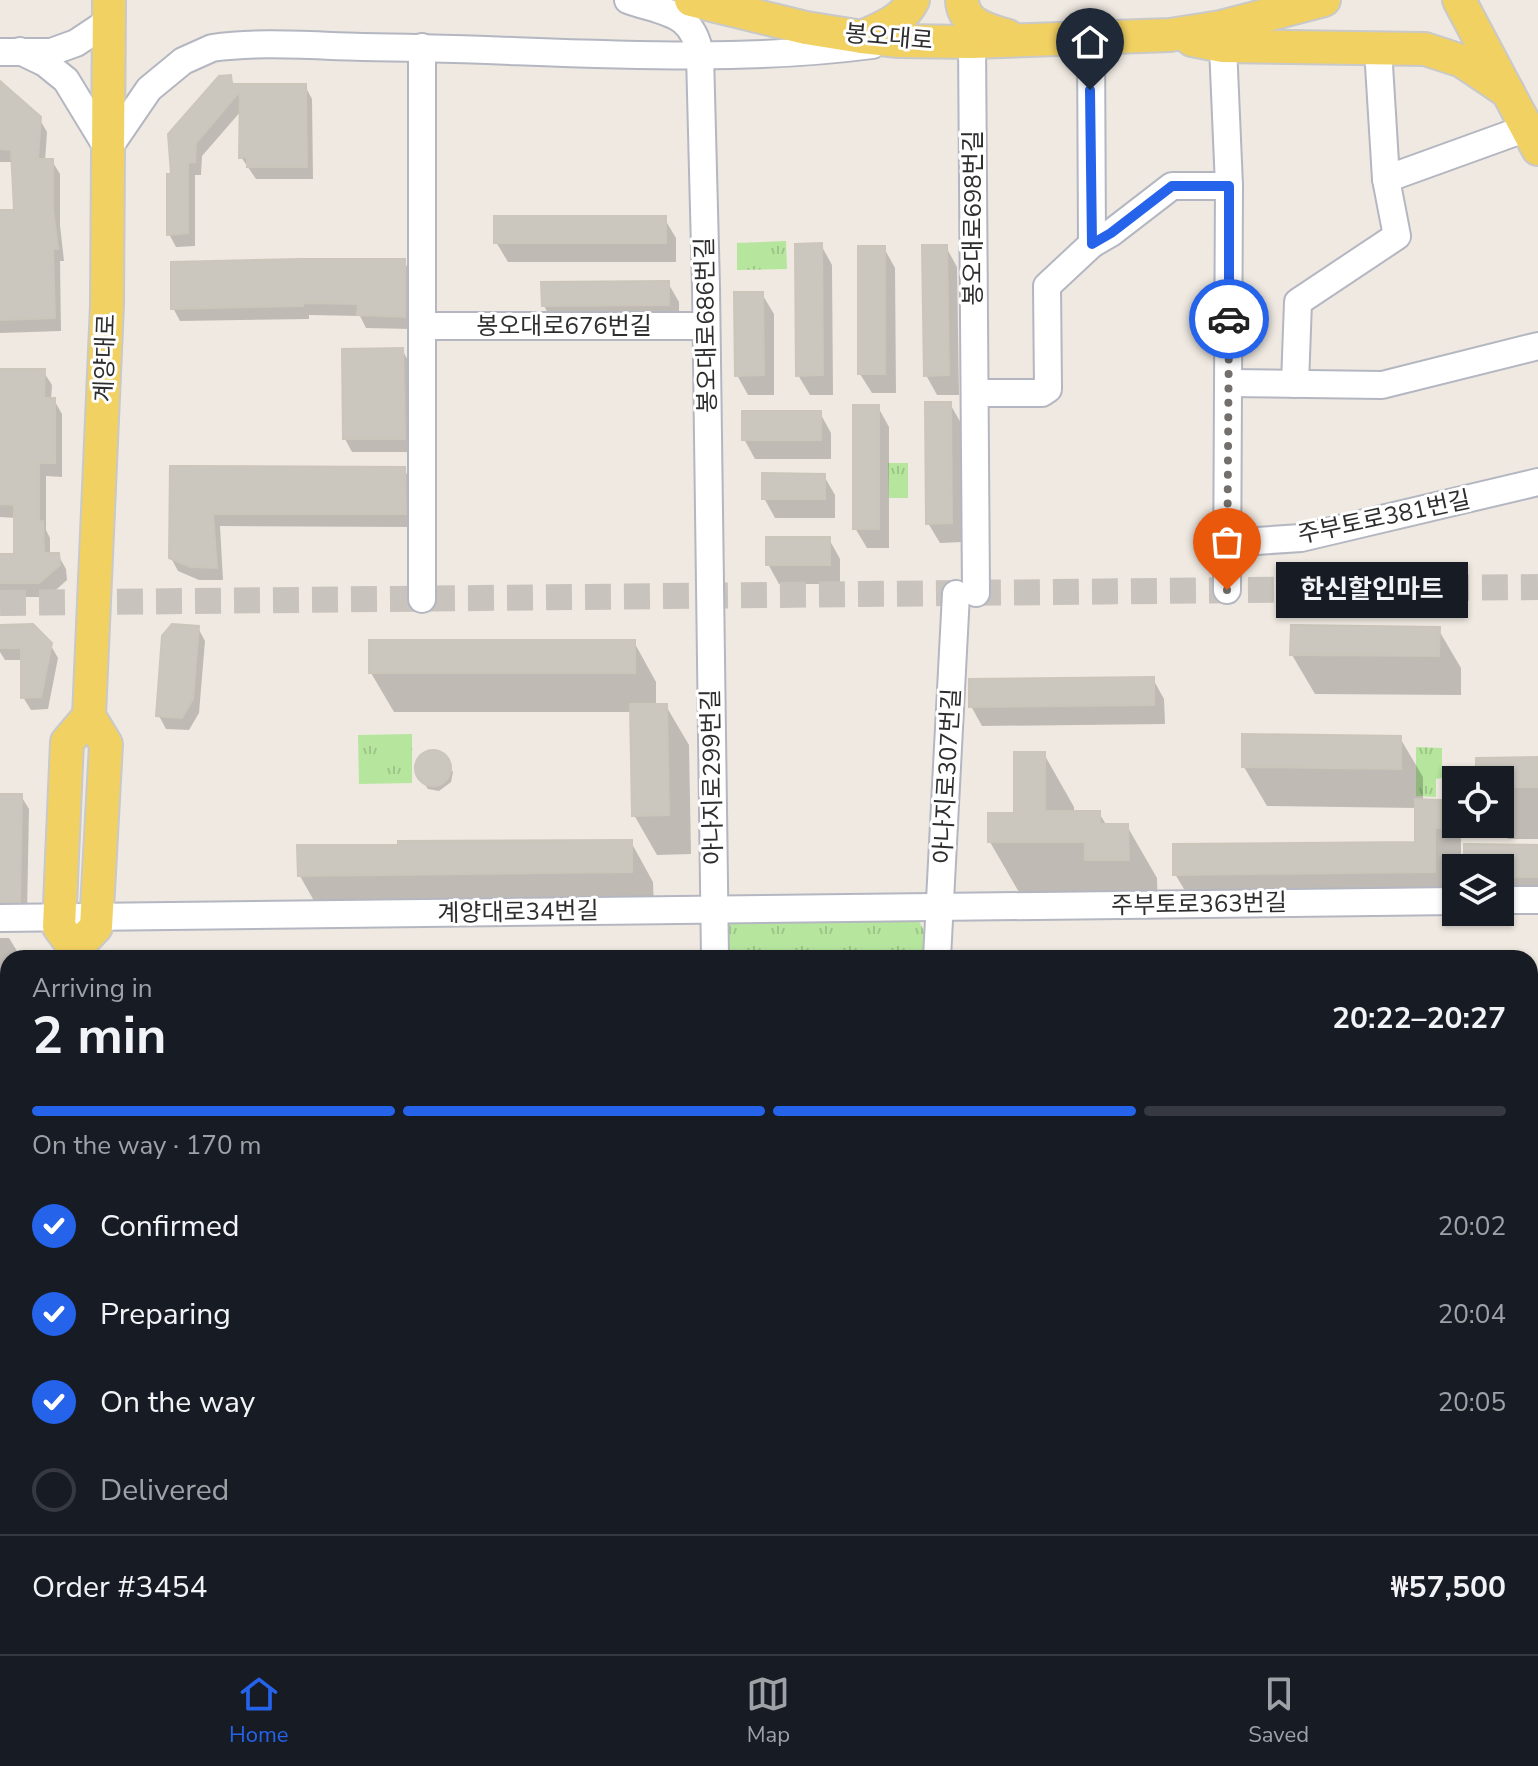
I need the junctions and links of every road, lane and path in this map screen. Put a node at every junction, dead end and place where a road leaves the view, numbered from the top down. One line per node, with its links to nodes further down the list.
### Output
1 (628, 0): 18 (street)
2 (691, 0): 9 (main road, 봉오대로)
3 (913, 0): 9 (main road)
4 (962, 0): 11 (main road)
5 (1324, 0): 8 (main road, 봉오대로)
6 (1459, 0): 19 (main road)
7 (102, 7): 17 (street); 21 (main road, 계양대로)
8 (1170, 35): 10 (main road, 봉오대로); 14 (main road)
9 (862, 37): 12 (main road, 봉오대로)
10 (1091, 37): 11 (main road, 봉오대로); 24 (street)
11 (1019, 39): 13 (main road, 봉오대로)
12 (899, 41): 13 (main road, 봉오대로); 18 (street)
13 (972, 42): 30 (street, 봉오대로698번길)
14 (1223, 46): 16 (main road); 23 (street)
15 (422, 47): 18 (street); 21 (street); 25 (street)
16 (1378, 49): 19 (main road); 22 (street)
17 (10, 52): 21 (street)
18 (700, 55): 26 (street, 봉오대로686번길)
19 (1508, 92): 20 (main road)
20 (1532, 138): 22 (street)
21 (108, 149): 37 (main road, 계양대로)
22 (1386, 179): 29 (street)
23 (1229, 186): 24 (street); 28 (street)
24 (1092, 244): 30 (street)
25 (422, 326): 26 (street, 봉오대로676번길); 36 (street)
26 (706, 326): 35 (street, 봉오대로686번길)
27 (1538, 346): 29 (street)
28 (1228, 383): 29 (street); 32 (street)
29 (1295, 384)
30 (975, 393): 34 (street, 봉오대로698번길)
31 (1538, 482): 32 (street, 주부토로381번길)
32 (1227, 543): 33 (street)
33 (1227, 590)
34 (966, 593): 41 (street, 아나지로307번길)
35 (710, 596): 42 (street, 아나지로299번길)
36 (422, 599)
37 (89, 716): 43 (main road, 계양대로); 44 (main road, 계양대로)
38 (1514, 900): 39 (street)
39 (1538, 900)
40 (1442, 901): 41 (street, 주부토로363번길)
41 (941, 907): 42 (street, 계양대로34번길); 49 (street, 아나지로307번길)
42 (714, 909): 44 (street, 계양대로34번길); 48 (street, 아나지로299번길)
43 (59, 917): 44 (street, 계양대로34번길); 45 (street, 계양대로34번길); 46 (main road, 계양대로)
44 (96, 917): 47 (main road, 계양대로)
45 (0, 918)
46 (73, 950)
47 (78, 950)
48 (715, 950)
49 (938, 950)

